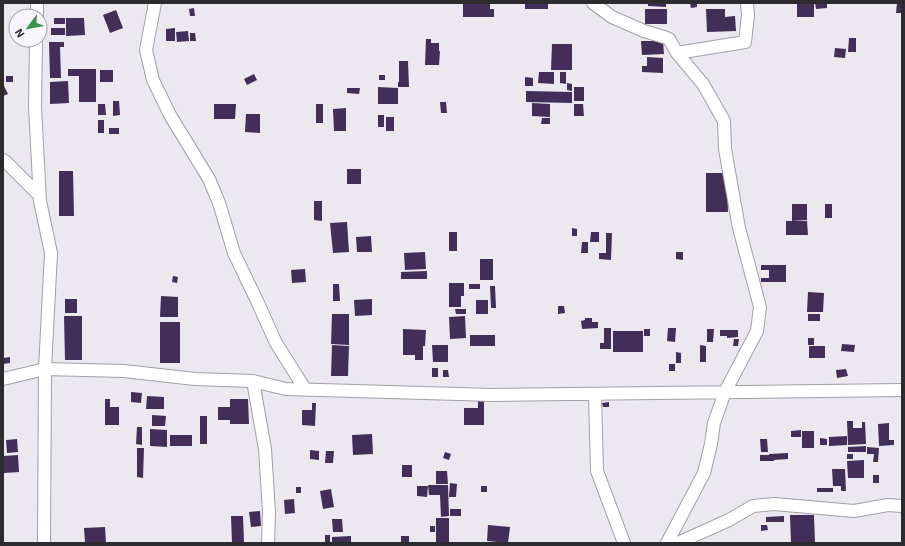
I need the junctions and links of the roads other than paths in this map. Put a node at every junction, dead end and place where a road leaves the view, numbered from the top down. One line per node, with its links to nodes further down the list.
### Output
1 (593, 3): 5 (street)
2 (747, 3): 5 (street)
3 (152, 5): 11 (street)
4 (36, 48): 7 (street)
5 (677, 54): 13 (street)
6 (3, 160): 7 (street)
7 (39, 196): 8 (street)
8 (45, 369): 9 (street); 10 (street); 16 (street)
9 (3, 379)
10 (252, 381): 11 (street); 17 (street)
11 (305, 389): 14 (street)
12 (902, 390): 13 (street)
13 (725, 392): 14 (street); 19 (street)
14 (595, 395): 18 (street)
15 (902, 506): 20 (street)
16 (44, 543)
17 (268, 543)
18 (624, 543)
19 (667, 543)
20 (678, 543)

